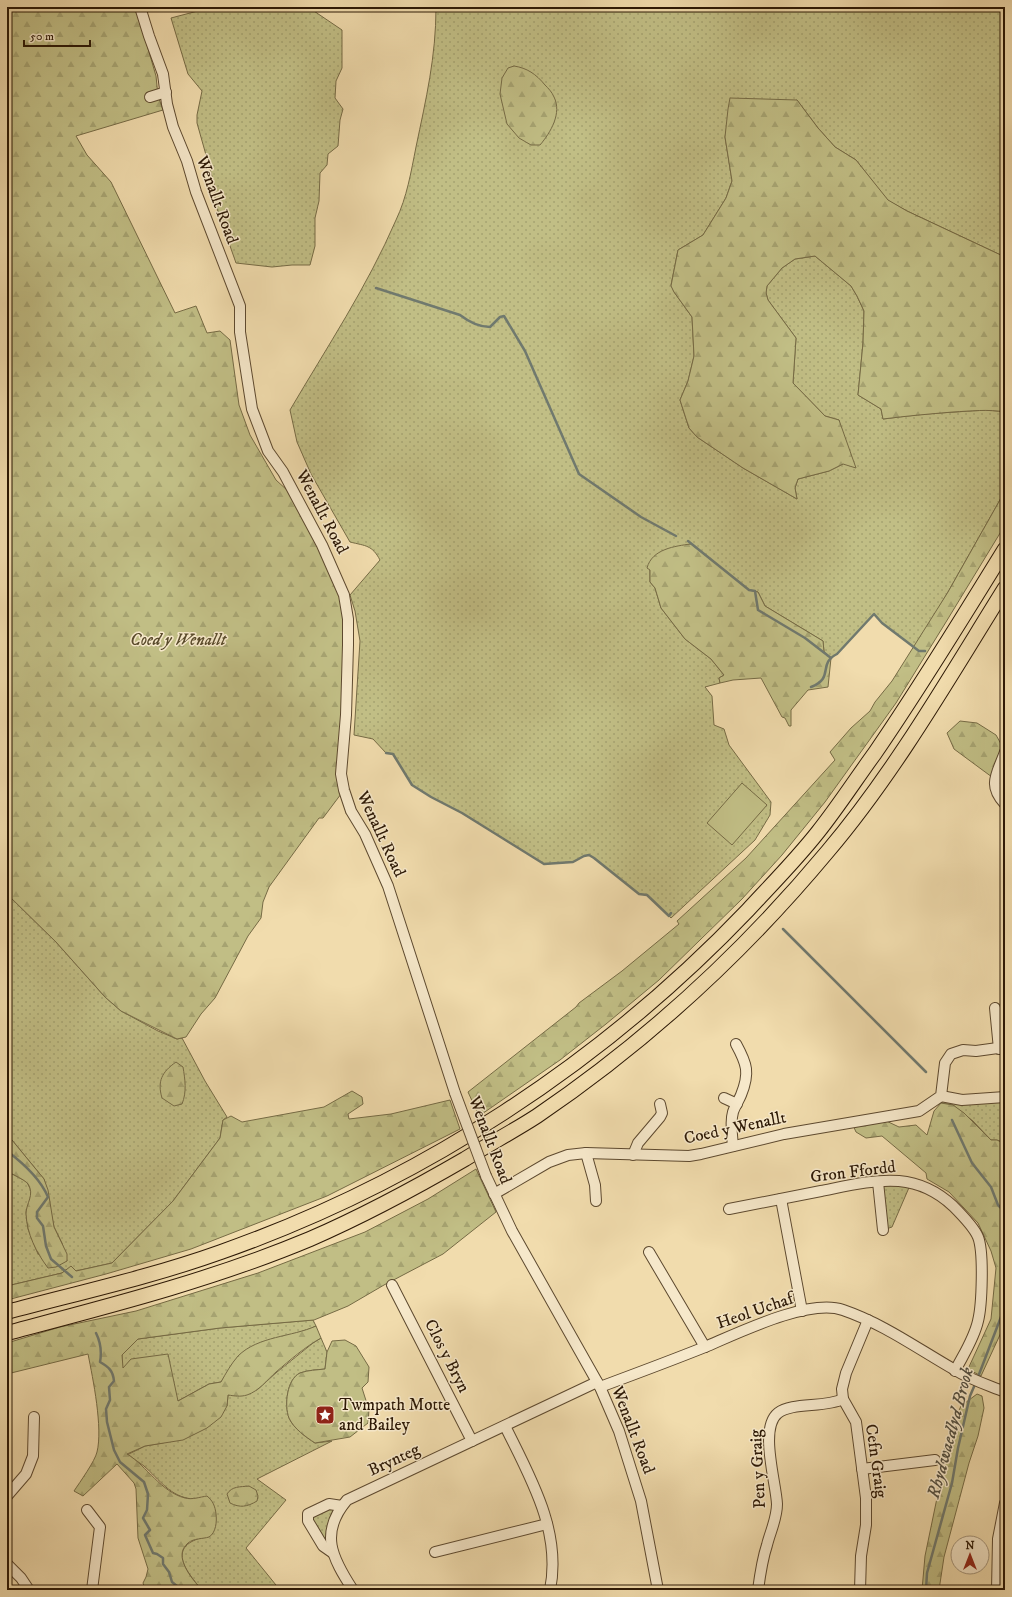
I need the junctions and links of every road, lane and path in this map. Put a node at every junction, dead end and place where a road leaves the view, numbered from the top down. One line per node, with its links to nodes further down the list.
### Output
1 (140, 7): 2 (street, Wenallt Road)
2 (166, 92): 3 (street); 20 (street, Wenallt Road, bridge)
3 (150, 97)
4 (1005, 549): 28 (highway)
5 (1005, 588): 30 (highway)
6 (1005, 752): 7 (street)
7 (1005, 804)
8 (995, 1008): 10 (street)
9 (736, 1044): 15 (street)
10 (1002, 1048): 11 (street)
11 (942, 1096): 13 (street); 16 (street, Coed y Wenallt)
12 (724, 1098): 15 (street)
13 (1005, 1098)
14 (660, 1104): 18 (street)
15 (737, 1104): 16 (street)
16 (733, 1146): 18 (street, Coed y Wenallt)
17 (586, 1153): 18 (street, Coed y Wenallt); 20 (street, Coed y Wenallt); 22 (street)
18 (633, 1155)
19 (878, 1182): 21 (street, Gron Ffordd); 24 (street); 32 (street, Gron Ffordd)
20 (494, 1194): 33 (street, Wenallt Road)
21 (781, 1199): 23 (street, Gron Ffordd); 27 (street)
22 (596, 1201)
23 (729, 1209)
24 (883, 1230)
25 (649, 1252): 31 (street)
26 (392, 1284): 38 (street, Clos y Bryn)
27 (802, 1311): 29 (street, Heol Uchaf); 31 (street, Heol Uchaf)
28 (7, 1312)
29 (868, 1320): 32 (street, Heol Uchaf); 35 (street)
30 (7, 1333)
31 (705, 1347): 33 (street, Heol Uchaf)
32 (955, 1371): 34 (street, Heol Uchaf)
33 (599, 1384): 37 (street, Brynteg); 54 (street, Wenallt Road)
34 (1005, 1392)
35 (842, 1399): 40 (street, Cefn Graig); 55 (street, Pen y Graig)
36 (34, 1417): 41 (street)
37 (505, 1426): 38 (street, Brynteg); 45 (street)
38 (472, 1441): 43 (street, Brynteg)
39 (935, 1460): 40 (street)
40 (862, 1469): 56 (street, Cefn Graig)
41 (7, 1496)
42 (1005, 1504): 46 (street)
43 (342, 1506): 48 (street, Brynteg); 48 (street, Brynteg)
44 (87, 1510): 51 (street)
45 (547, 1524): 47 (street); 53 (street)
46 (1002, 1539): 57 (street)
47 (435, 1552)
48 (333, 1553): 52 (street, Brynteg)
49 (7, 1564): 50 (street)
50 (30, 1590)
51 (92, 1590)
52 (353, 1590)
53 (550, 1590)
54 (658, 1590)
55 (758, 1590)
56 (860, 1590)
57 (997, 1590)

